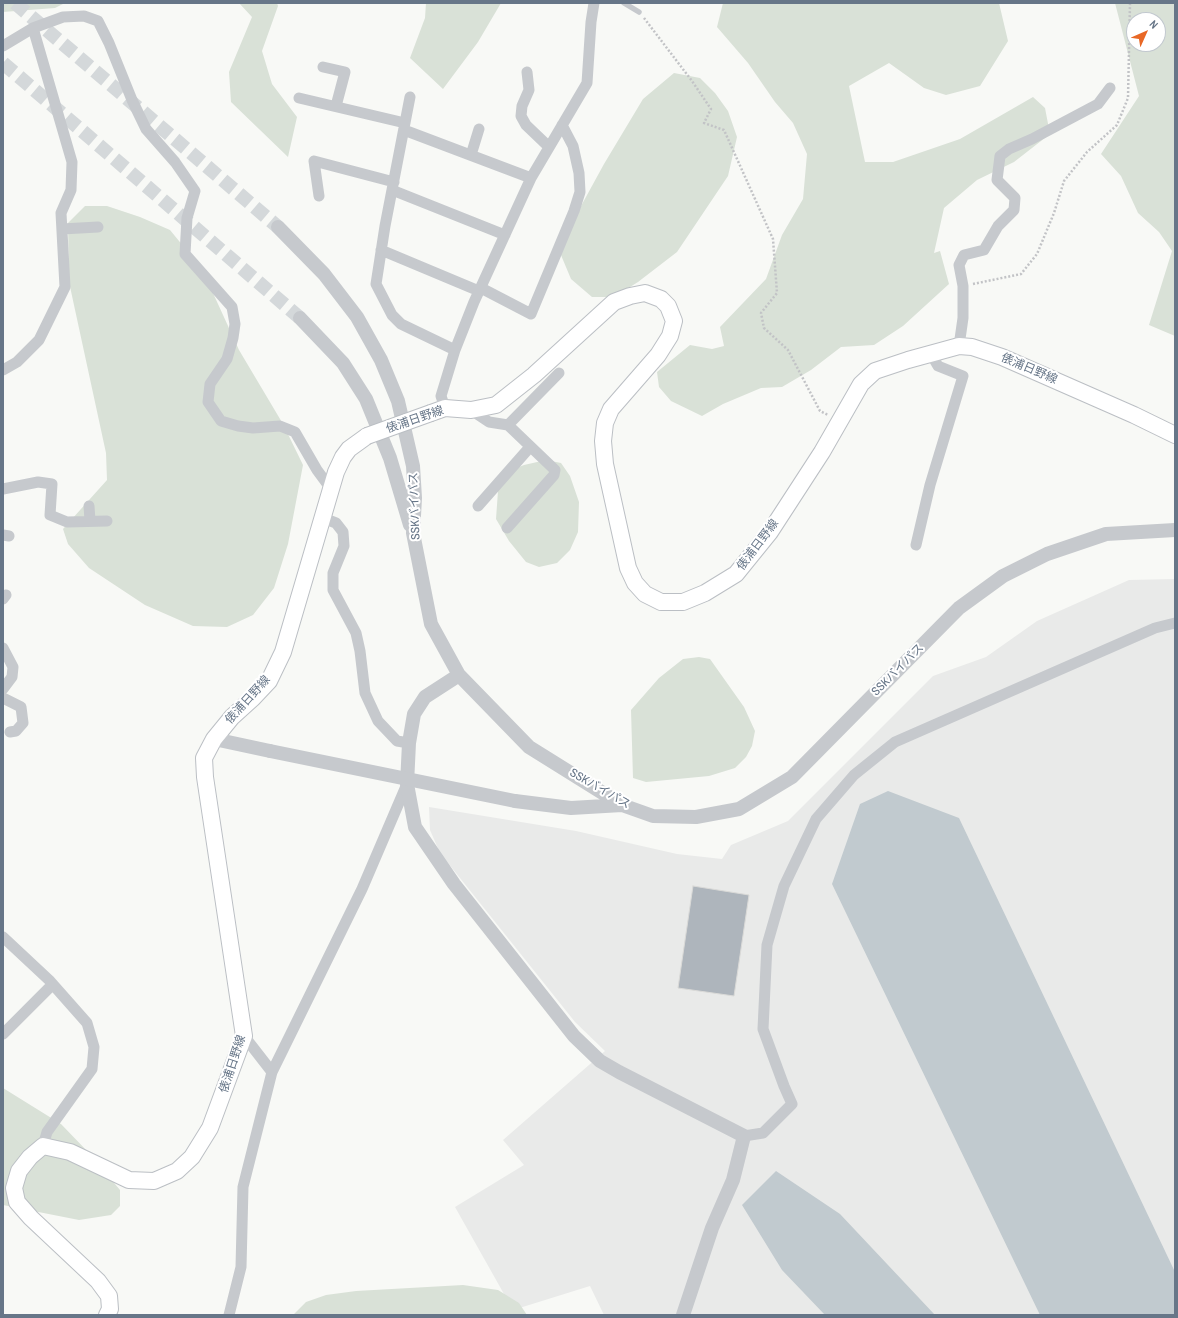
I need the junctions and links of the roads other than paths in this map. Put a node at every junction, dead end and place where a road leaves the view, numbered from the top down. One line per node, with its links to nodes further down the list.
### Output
1 (594, 3): 12 (street)
2 (624, 3): 3 (lane)
3 (639, 12)
4 (33, 28): 5 (street); 22 (street); 38 (street)
5 (3, 46)
6 (324, 67): 11 (street)
7 (527, 72): 15 (street)
8 (1110, 88): 27 (street)
9 (410, 97): 13 (street)
10 (299, 98): 11 (street)
11 (336, 106): 13 (street)
12 (562, 125): 15 (street); 25 (street)
13 (405, 127): 16 (street); 18 (street)
14 (479, 128): 16 (street)
15 (549, 147): 17 (street)
16 (471, 155): 17 (street)
17 (531, 178): 23 (street)
18 (393, 186): 19 (street); 23 (street); 24 (street)
19 (319, 196)
20 (98, 227): 22 (street)
21 (278, 227): 46 (street, SSKバイパス)
22 (62, 229): 30 (street)
23 (505, 235): 25 (street)
24 (381, 250): 25 (street); 28 (street)
25 (480, 289): 28 (street)
26 (300, 318): 46 (street)
27 (959, 346): 29 (main road, 俵浦日野線); 35 (main road, 俵浦日野線)
28 (455, 350): 33 (street)
29 (931, 354): 32 (main road, 俵浦日野線); 47 (street)
30 (3, 370)
31 (559, 373): 34 (street)
32 (471, 410): 33 (main road, 俵浦日野線); 34 (street)
33 (438, 411): 38 (main road, 俵浦日野線, bridge)
34 (508, 425): 36 (street)
35 (1175, 435)
36 (530, 447): 40 (street); 44 (street)
37 (3, 489): 42 (street)
38 (331, 489): 41 (main road, 俵浦日野線)
39 (89, 506): 42 (street)
40 (478, 506)
41 (323, 518): 54 (main road, 俵浦日野線); 55 (street)
42 (90, 521): 43 (street)
43 (108, 521)
44 (507, 528)
45 (1175, 530): 57 (street, SSKバイパス)
46 (413, 533): 50 (street, SSKバイパス)
47 (916, 545)
48 (1175, 624): 63 (street)
49 (3, 648): 51 (street)
50 (459, 675): 55 (street); 57 (street, SSKバイパス)
51 (3, 690)
52 (3, 698): 53 (street)
53 (10, 732)
54 (214, 739): 57 (street, bridge); 61 (main road, 俵浦日野線)
55 (409, 743): 56 (street)
56 (407, 784): 62 (street); 63 (street)
57 (622, 805)
58 (3, 937): 59 (street)
59 (52, 985): 60 (street); 64 (street)
60 (3, 1034)
61 (244, 1036): 62 (street); 64 (main road, 俵浦日野線)
62 (272, 1072): 66 (street)
63 (744, 1136): 67 (street)
64 (43, 1146): 65 (main road)
65 (107, 1315)
66 (229, 1315)
67 (683, 1315)

